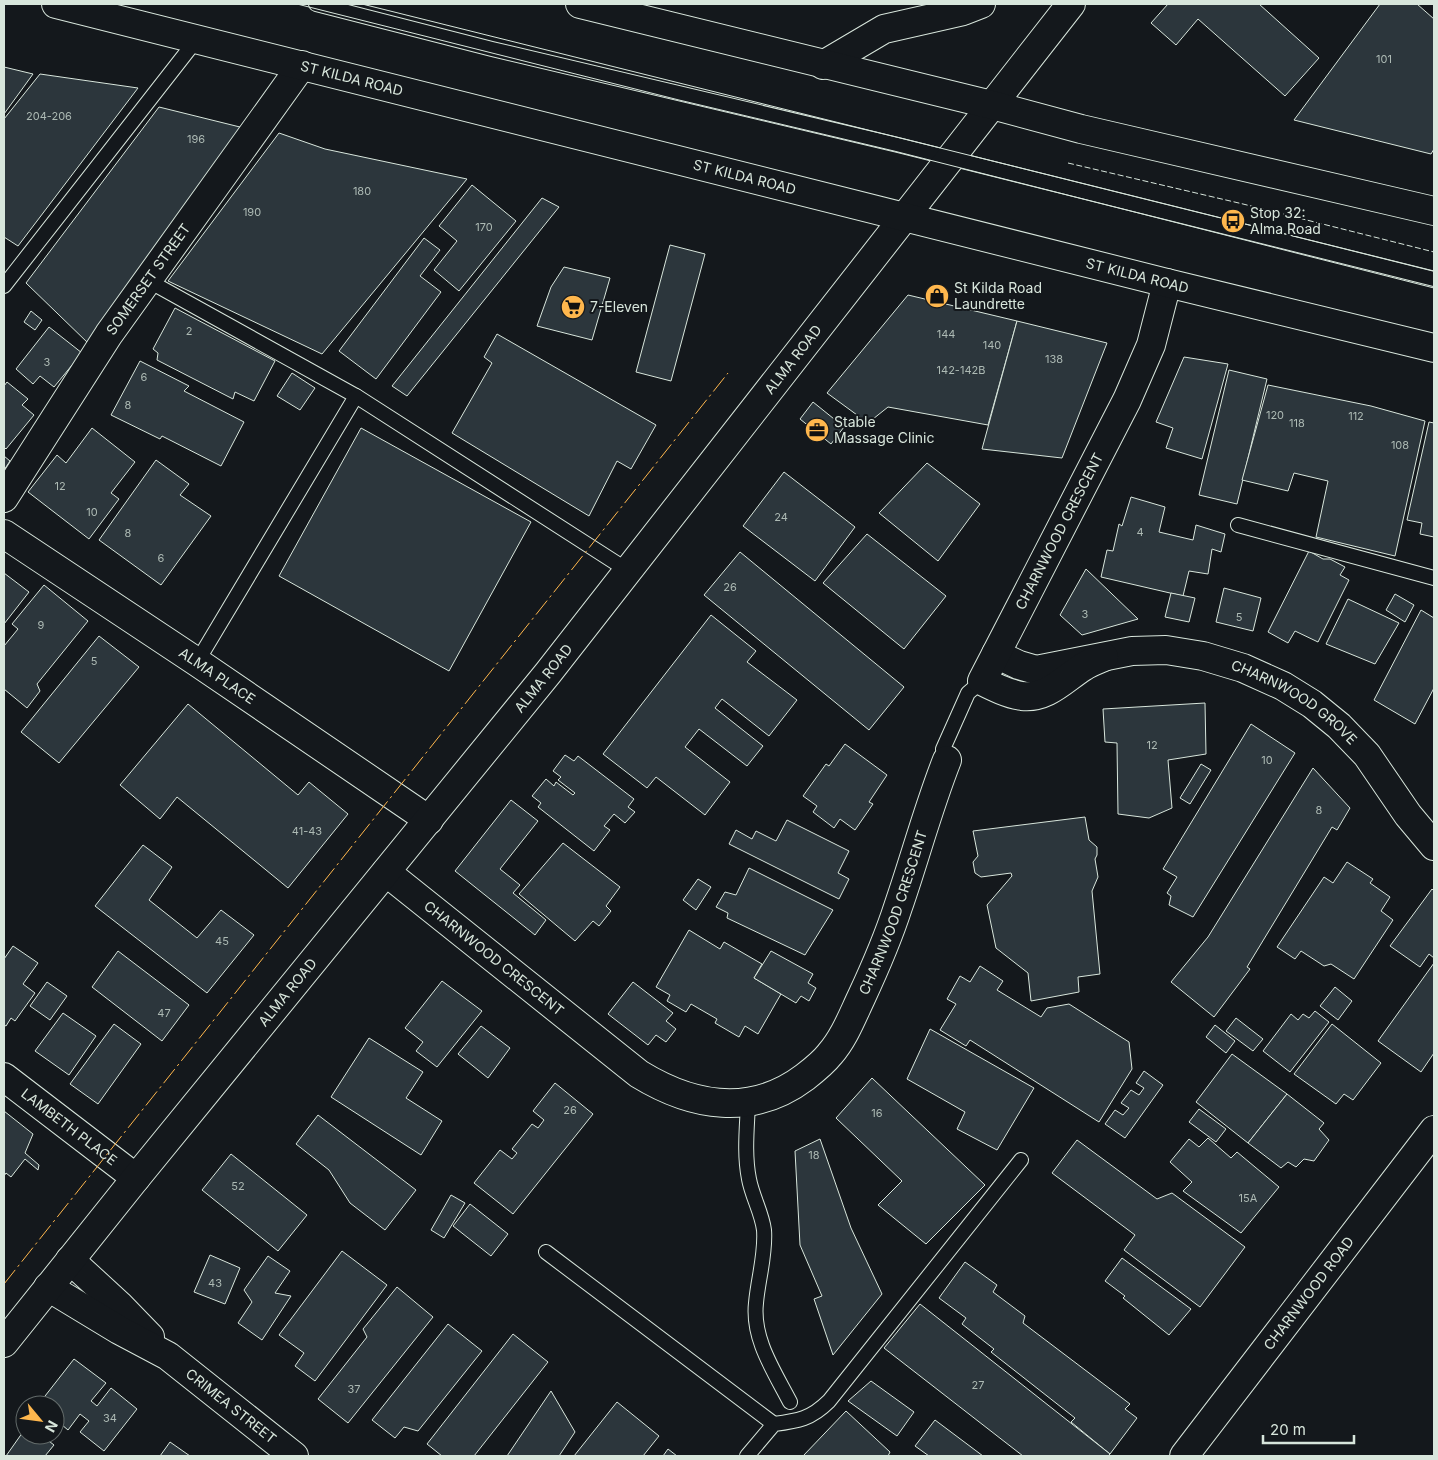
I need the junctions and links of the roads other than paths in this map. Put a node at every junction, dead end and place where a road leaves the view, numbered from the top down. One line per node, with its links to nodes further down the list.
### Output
1 (56, 4): 6 (main road, ST KILDA ROAD)
2 (316, 4): 10 (lane)
3 (580, 4): 8 (main road)
4 (981, 4): 8 (main road)
5 (1071, 4): 9 (main road, ALMA ROAD)
6 (197, 39): 7 (main road, ST KILDA ROAD); 16 (lane)
7 (302, 65): 12 (main road, ST KILDA ROAD); 14 (main road, SOMERSET STREET)
8 (823, 65): 9 (main road)
9 (992, 105): 10 (main road, ALMA ROAD); 11 (main road)
10 (949, 159): 12 (main road, ALMA ROAD); 13 (lane)
11 (1434, 210)
12 (904, 216): 15 (main road, ST KILDA ROAD); 22 (main road, ALMA ROAD)
13 (1434, 279)
14 (147, 280): 18 (lane); 19 (main road, SOMERSET STREET)
15 (1167, 283): 17 (main road, ST KILDA ROAD); 24 (main road, CHARNWOOD CRESCENT)
16 (4, 286)
17 (1434, 348)
18 (356, 396): 22 (lane); 26 (lane)
19 (4, 498)
20 (1238, 525): 23 (lane)
21 (4, 534): 26 (main road, ALMA PLACE)
22 (627, 570): 29 (main road, ALMA ROAD)
23 (1434, 578)
24 (996, 654): 25 (main road, CHARNWOOD GROVE); 27 (main road, CHARNWOOD CRESCENT)
25 (1104, 657): 27 (main road, CHARNWOOD GROVE); 30 (main road, CHARNWOOD GROVE)
26 (197, 662): 29 (main road, ALMA PLACE)
27 (982, 681): 28 (lane, CHARNWOOD CRESCENT)
28 (947, 760): 33 (main road, CHARNWOOD CRESCENT)
29 (429, 820): 31 (main road, ALMA ROAD)
30 (1434, 846)
31 (386, 872): 33 (main road, CHARNWOOD CRESCENT); 36 (main road, ALMA ROAD)
32 (4, 1077): 36 (main road, LAMBETH PLACE)
33 (748, 1103): 42 (lane)
34 (1434, 1130): 46 (main road, CHARNWOOD ROAD)
35 (1021, 1160): 43 (lane)
36 (136, 1178): 38 (main road, ALMA ROAD)
37 (546, 1252): 43 (lane)
38 (70, 1260): 39 (main road, ALMA ROAD); 41 (main road, CRIMEA STREET)
39 (48, 1287): 40 (main road, ALMA ROAD); 41 (main road, CRIMEA STREET)
40 (6, 1334)
41 (168, 1356): 44 (main road, CRIMEA STREET)
42 (790, 1402)
43 (774, 1424): 45 (lane)
44 (294, 1456)
45 (747, 1456)
46 (1184, 1456)

